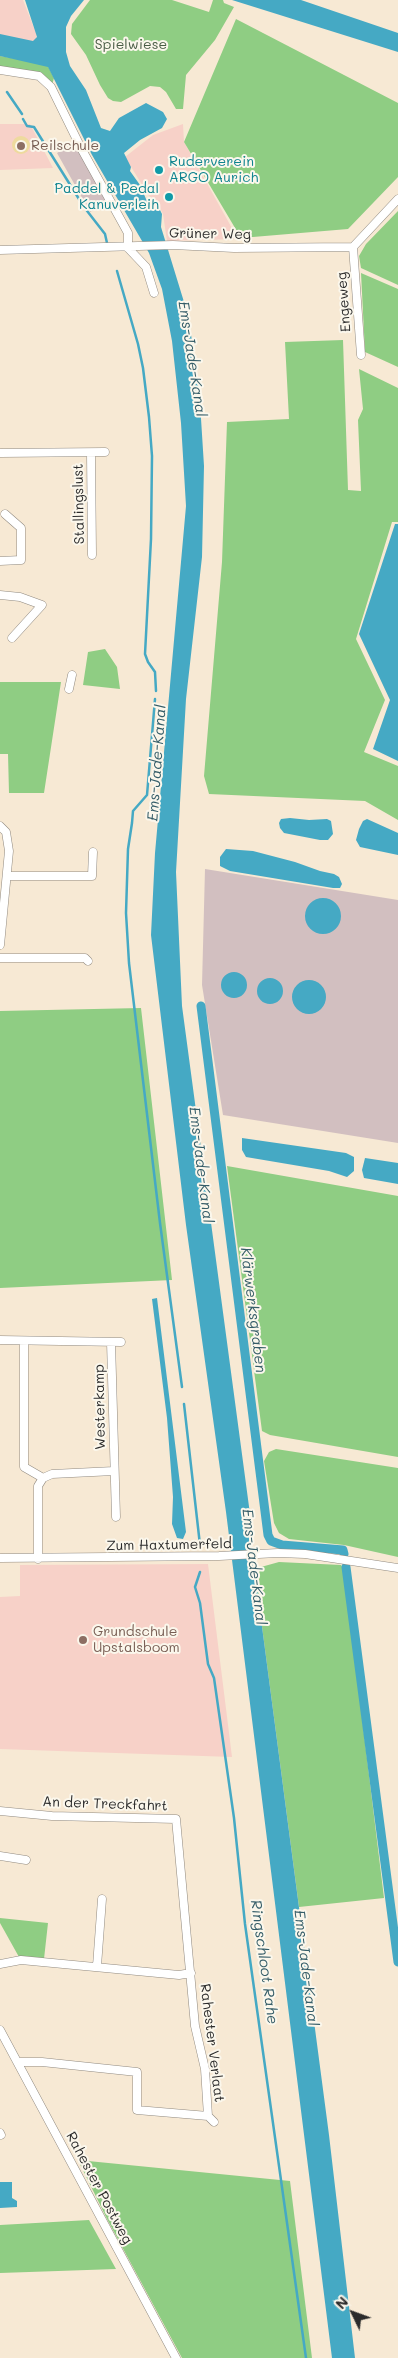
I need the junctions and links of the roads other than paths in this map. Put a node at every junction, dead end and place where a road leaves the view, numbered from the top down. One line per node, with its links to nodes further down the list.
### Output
1 (0, 70): 3 (street)
2 (398, 199): 4 (street)
3 (128, 248): 4 (street, Grüner Weg); 5 (street, Grüner Weg); 6 (street)
4 (353, 248): 7 (street, Engeweg)
5 (0, 250)
6 (154, 293)
7 (361, 355)
8 (104, 452): 10 (street, Stallingslust)
9 (0, 453): 10 (street, Stallingslust)
10 (91, 453): 12 (street, Stallingslust)
11 (5, 514): 13 (street)
12 (92, 556)
13 (0, 561)
14 (0, 595): 15 (street)
15 (12, 638)
16 (72, 674): 17 (street)
17 (69, 689)
18 (0, 826): 20 (street)
19 (93, 852): 20 (street)
20 (8, 876): 21 (street)
21 (0, 945)
22 (0, 958): 23 (street)
23 (88, 961)
24 (0, 1340): 25 (street)
25 (24, 1341): 26 (street); 29 (street)
26 (112, 1342): 27 (street); 28 (street, Westerkamp)
27 (121, 1342)
28 (114, 1471): 29 (street); 30 (street, Westerkamp)
29 (43, 1478): 32 (street)
30 (116, 1517)
31 (0, 1558): 32 (street, Zum Haxtumerfeld)
32 (38, 1559): 33 (street, Zum Haxtumerfeld)
33 (398, 1568)
34 (0, 1811): 40 (street, An der Treckfahrt)
35 (0, 1856): 36 (street)
36 (26, 1860)
37 (102, 1899): 39 (street)
38 (0, 1964): 39 (street)
39 (97, 1966): 40 (street)
40 (191, 1973): 42 (street, Rahester Verlaat)
41 (0, 2030): 42 (street, Rahester Postweg)
42 (18, 2062): 43 (street, Rahester Postweg)
43 (176, 2358)

